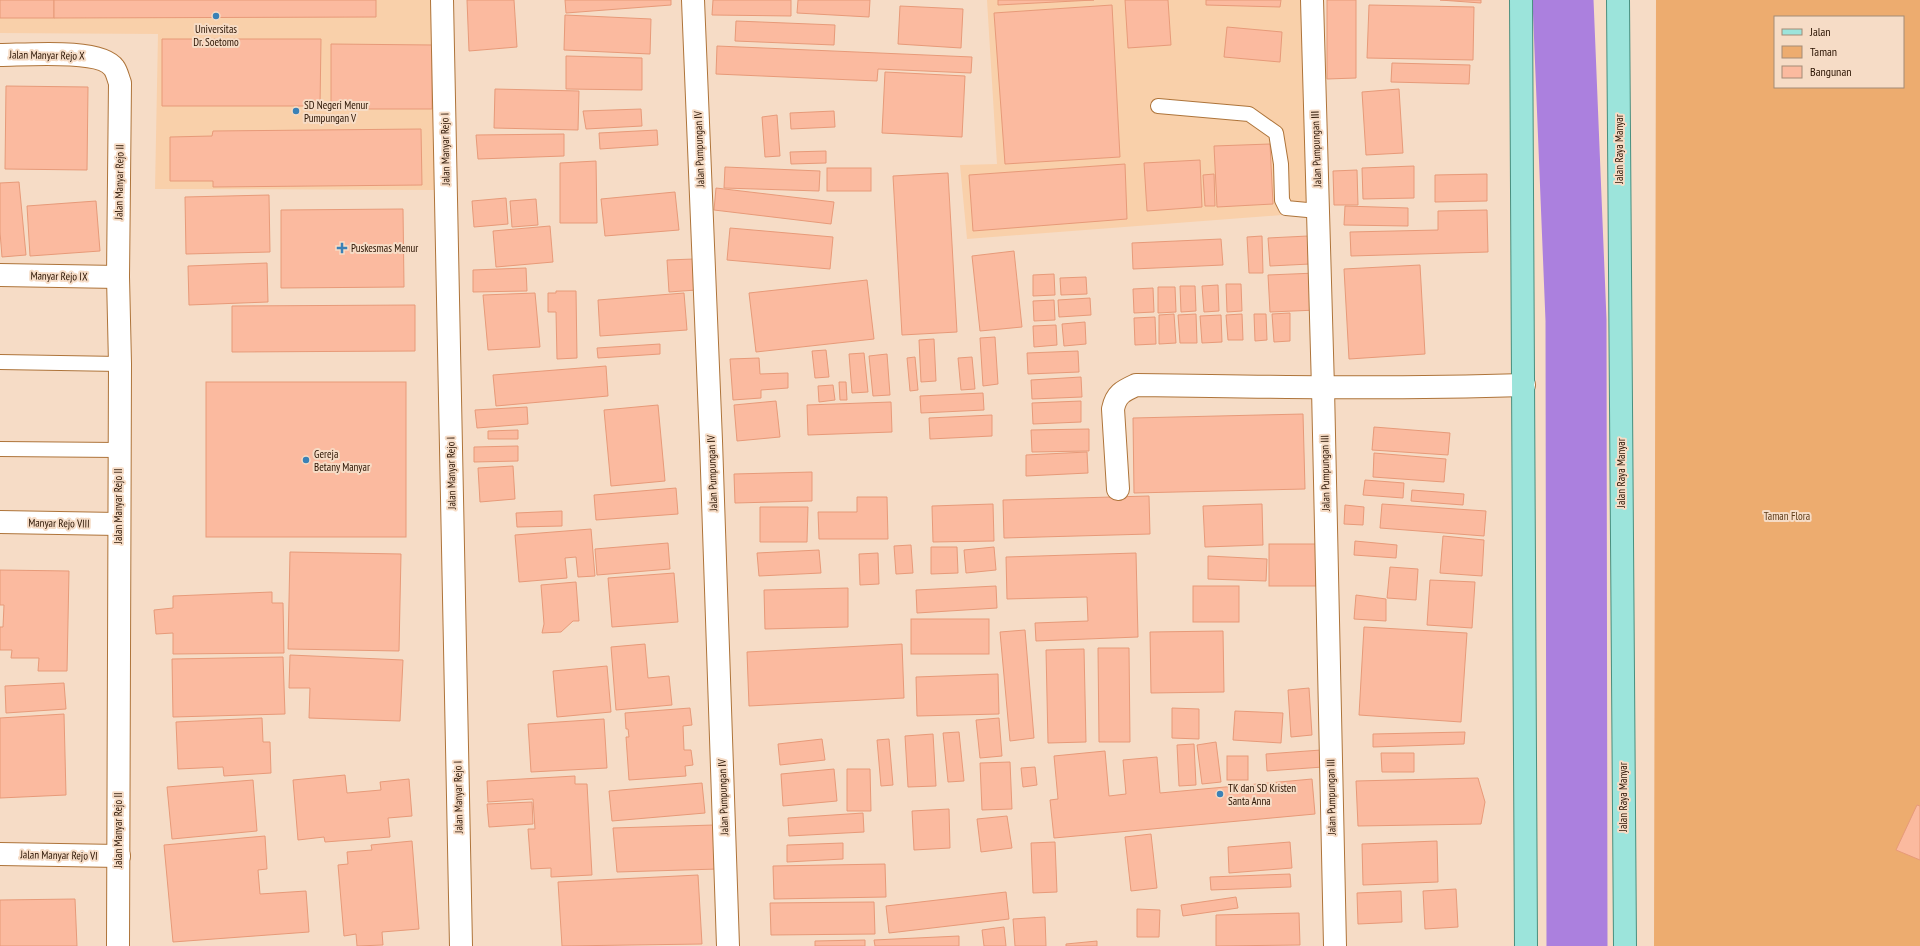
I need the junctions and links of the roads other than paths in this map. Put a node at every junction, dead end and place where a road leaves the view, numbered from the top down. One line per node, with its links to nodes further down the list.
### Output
1 (442, 0): 24 (street, Jalan Manyar Rejo I)
2 (692, 0): 25 (street, Jalan Pumpungan IV)
3 (1312, 0): 9 (street, Jalan Pumpungan III)
4 (1521, 0): 14 (main road)
5 (1618, 0): 28 (main road, Jalan Raya Manyar)
6 (0, 55): 7 (street, Jalan Manyar Rejo X)
7 (114, 67): 11 (street, Jalan Manyar Rejo II)
8 (1158, 106): 9 (lane)
9 (1318, 211): 15 (street, Jalan Pumpungan III)
10 (0, 275): 11 (street, Manyar Rejo IX)
11 (118, 277): 13 (street, Jalan Manyar Rejo II)
12 (0, 362): 13 (lane)
13 (120, 364): 17 (street, Jalan Manyar Rejo II)
14 (1524, 385): 15 (street); 27 (main road)
15 (1323, 388): 18 (street); 26 (street, Jalan Pumpungan III)
16 (0, 449): 17 (lane)
17 (118, 450): 20 (street, Jalan Manyar Rejo II)
18 (1118, 489)
19 (0, 522): 20 (street, Manyar Rejo VIII)
20 (118, 524): 22 (street, Jalan Manyar Rejo II)
21 (0, 854): 22 (street, Jalan Manyar Rejo VI)
22 (118, 856): 23 (street, Jalan Manyar Rejo II)
23 (118, 946)
24 (461, 946)
25 (728, 946)
26 (1335, 946)
27 (1526, 946)
28 (1624, 946)

